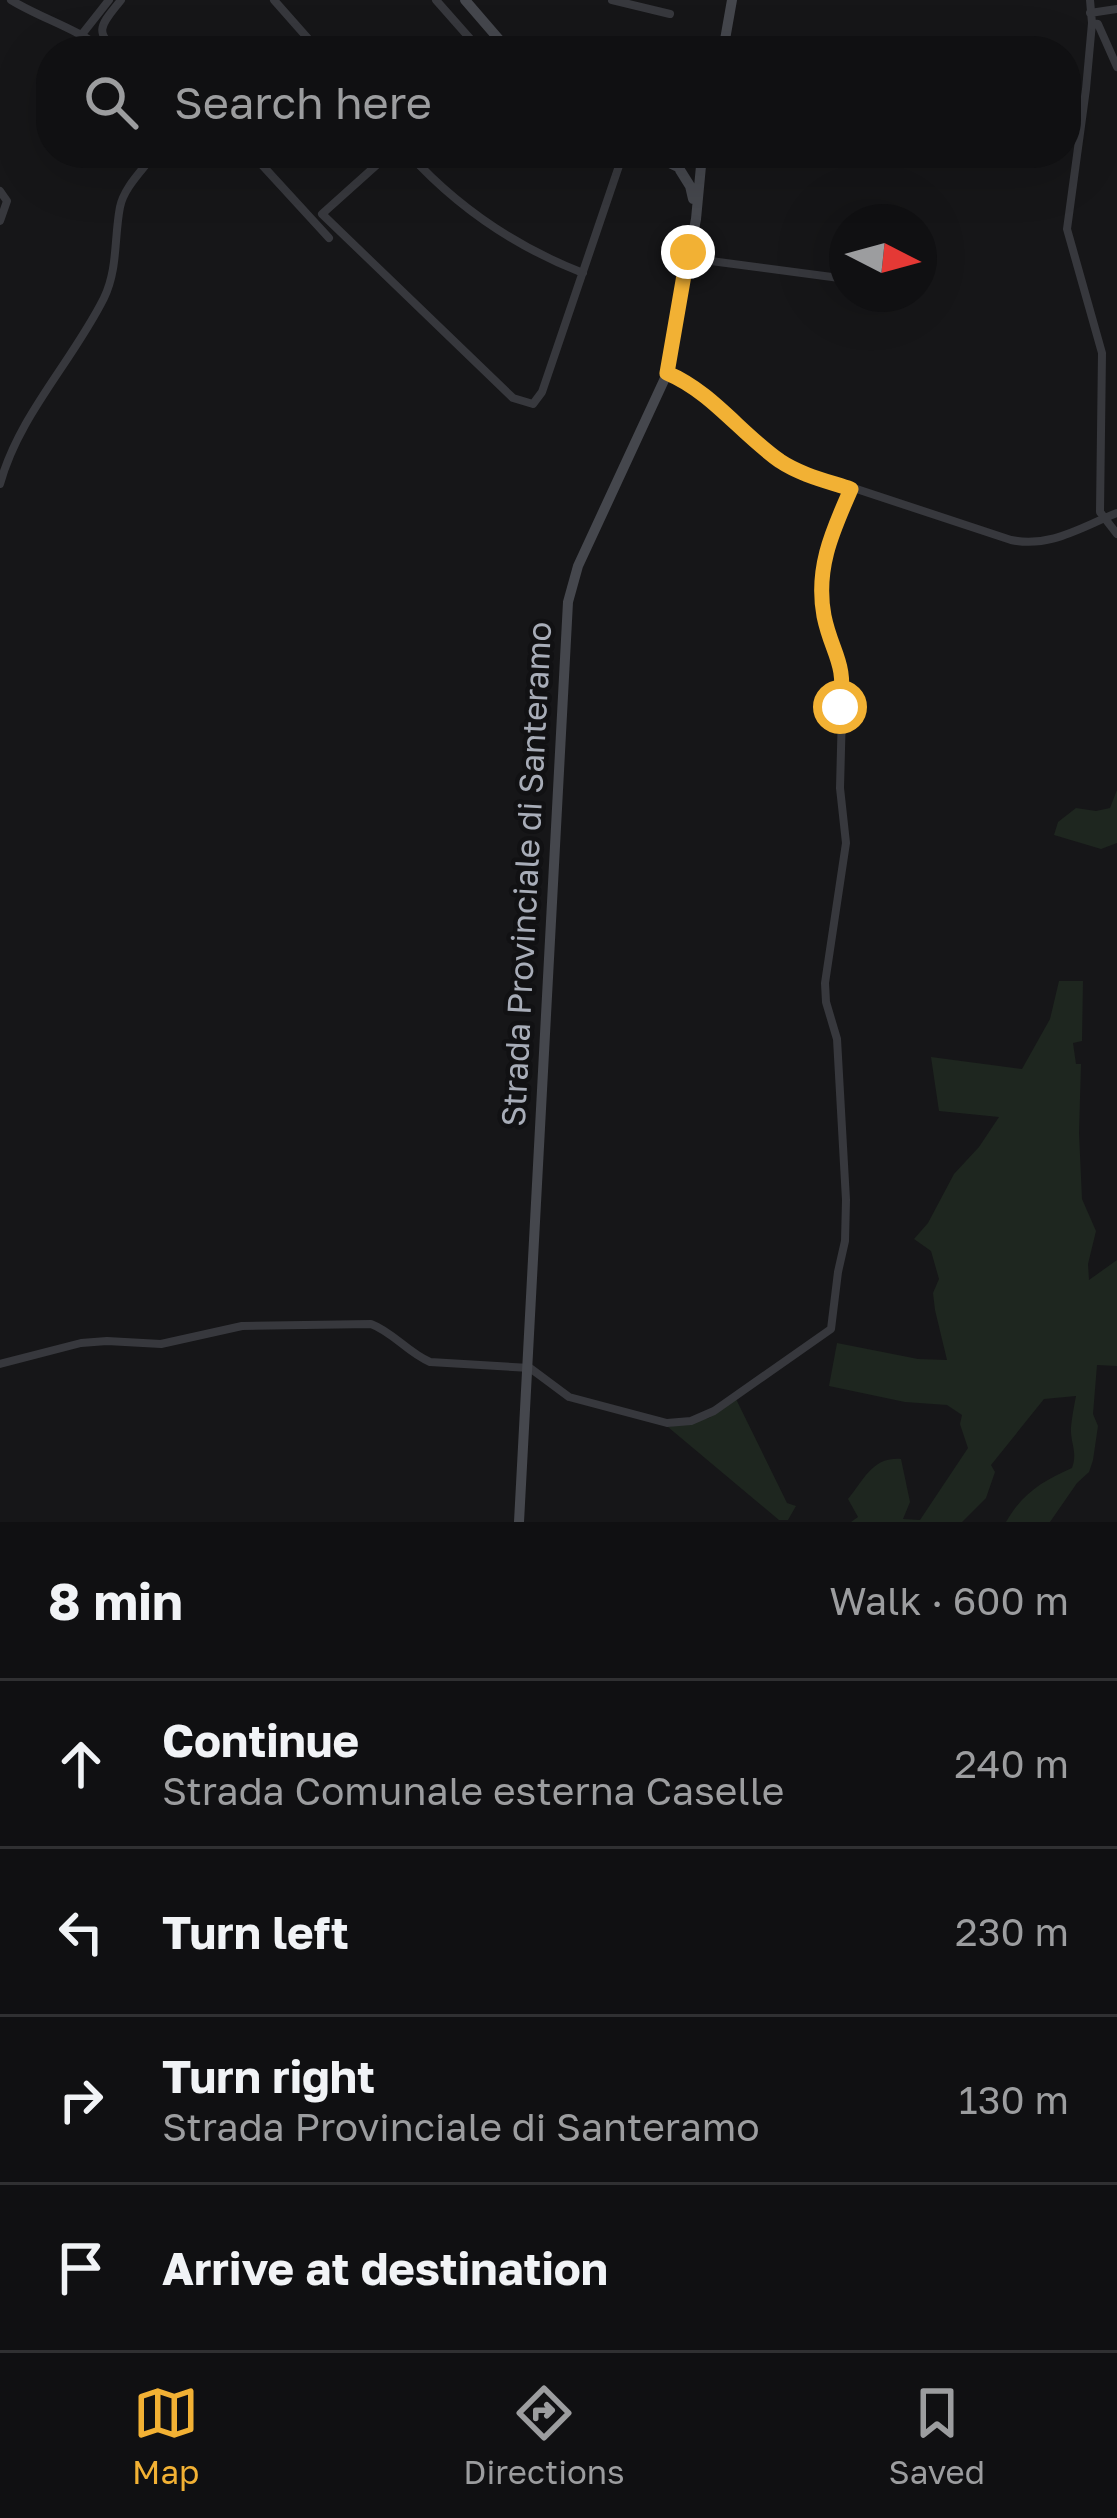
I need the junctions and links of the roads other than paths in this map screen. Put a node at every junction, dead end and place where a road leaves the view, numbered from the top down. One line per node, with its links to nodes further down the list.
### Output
1 (11, 0): 14 (street)
2 (109, 0): 14 (street)
3 (121, 0): 16 (street)
4 (274, 0): 17 (street)
5 (436, 0): 18 (street)
6 (465, 0): 19 (main road)
7 (612, 0): 10 (street)
8 (732, 0): 20 (main road)
9 (1090, 0): 13 (street)
10 (657, 5): 12 (street)
11 (1117, 9): 13 (street)
12 (670, 14)
13 (1091, 18): 21 (street); 22 (street)
14 (83, 33): 15 (street)
15 (87, 36)
16 (104, 36)
17 (306, 36)
18 (468, 36)
19 (496, 36)
20 (726, 36)
21 (1117, 67)
22 (1081, 130)
23 (145, 168): 39 (street)
24 (265, 168): 34 (street)
25 (373, 168): 36 (street)
26 (423, 168): 36 (street)
27 (618, 168): 36 (street)
28 (693, 168): 31 (main road)
29 (701, 168): 35 (main road)
30 (1075, 168): 42 (street)
31 (679, 169): 35 (main road)
32 (0, 191): 33 (street)
33 (0, 221)
34 (329, 238)
35 (688, 255): 37 (street); 38 (main road, Strada Provinciale di Santeramo)
36 (583, 273)
37 (829, 276)
38 (667, 373): 40 (street); 45 (main road, Strada Provinciale di Santeramo)
39 (0, 484)
40 (851, 489): 42 (street); 45 (street)
41 (1117, 513): 42 (street)
42 (1103, 518): 43 (street)
43 (1117, 534)
44 (0, 1364): 45 (street)
45 (527, 1368): 46 (main road, Strada Provinciale di Santeramo)
46 (519, 1522)

